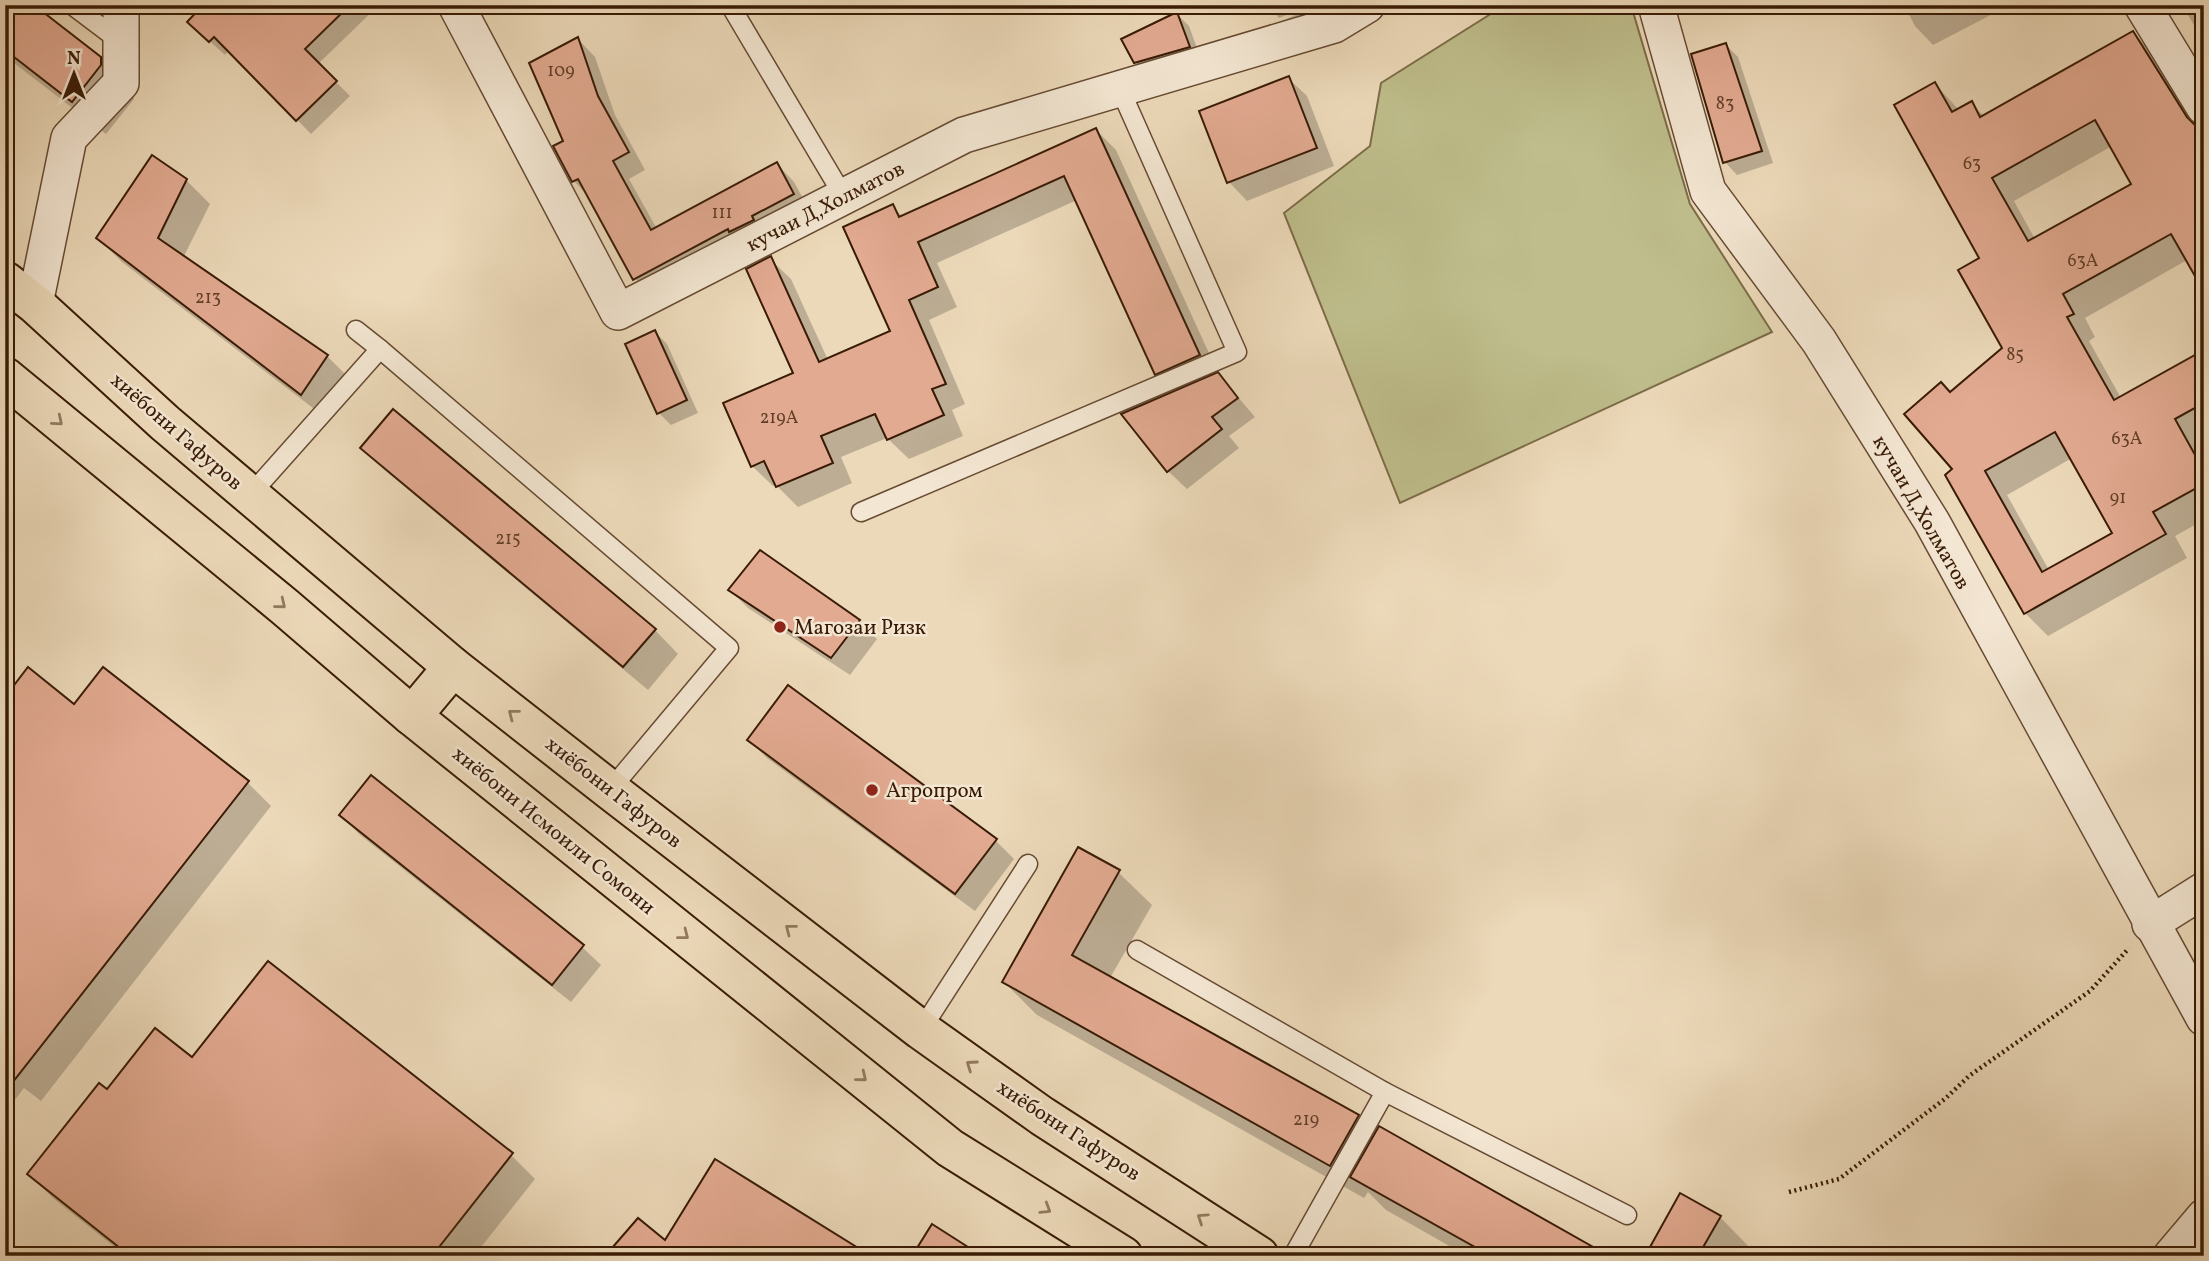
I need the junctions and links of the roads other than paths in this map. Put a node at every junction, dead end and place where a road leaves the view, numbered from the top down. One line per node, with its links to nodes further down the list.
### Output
1 (72, 5): 8 (lane)
2 (121, 5): 8 (street)
3 (456, 5): 11 (street, кучаи Д,Холматов)
4 (730, 5): 11 (lane)
5 (1656, 5): 24 (street, кучаи Д,Холматов)
6 (2142, 5): 10 (street)
7 (1361, 7): 9 (street, кучаи Д,Холматов)
8 (121, 42): 13 (street)
9 (1119, 89): 11 (street, кучаи Д,Холматов); 18 (lane)
10 (2204, 107)
11 (844, 197)
12 (5, 281): 13 (highway, хиёбони Гафуров)
13 (35, 304): 17 (highway, хиёбони Гафуров)
14 (356, 330): 15 (lane)
15 (380, 349): 17 (lane); 21 (lane)
16 (5, 377): 20 (highway, хиёбони Исмоили Сомони, one-way to 20)
17 (250, 495): 19 (highway, хиёбони Гафуров)
18 (861, 512)
19 (453, 667): 20 (highway); 21 (highway, хиёбони Гафуров, one-way to 19)
20 (412, 716): 31 (highway, хиёбони Исмоили Сомони, one-way to 31)
21 (610, 790): 27 (highway, хиёбони Гафуров, one-way to 21)
22 (1028, 864): 27 (lane)
23 (2204, 890): 24 (street)
24 (2150, 925): 26 (street, кучаи Д,Холматов)
25 (1137, 950): 28 (lane)
26 (2204, 1018)
27 (921, 1030): 32 (highway, хиёбони Гафуров, one-way to 27)
28 (1385, 1091): 29 (lane); 33 (lane)
29 (1627, 1215)
30 (2204, 1217): 34 (street)
31 (1122, 1256)
32 (1259, 1256)
33 (1293, 1256)
34 (2171, 1256)

